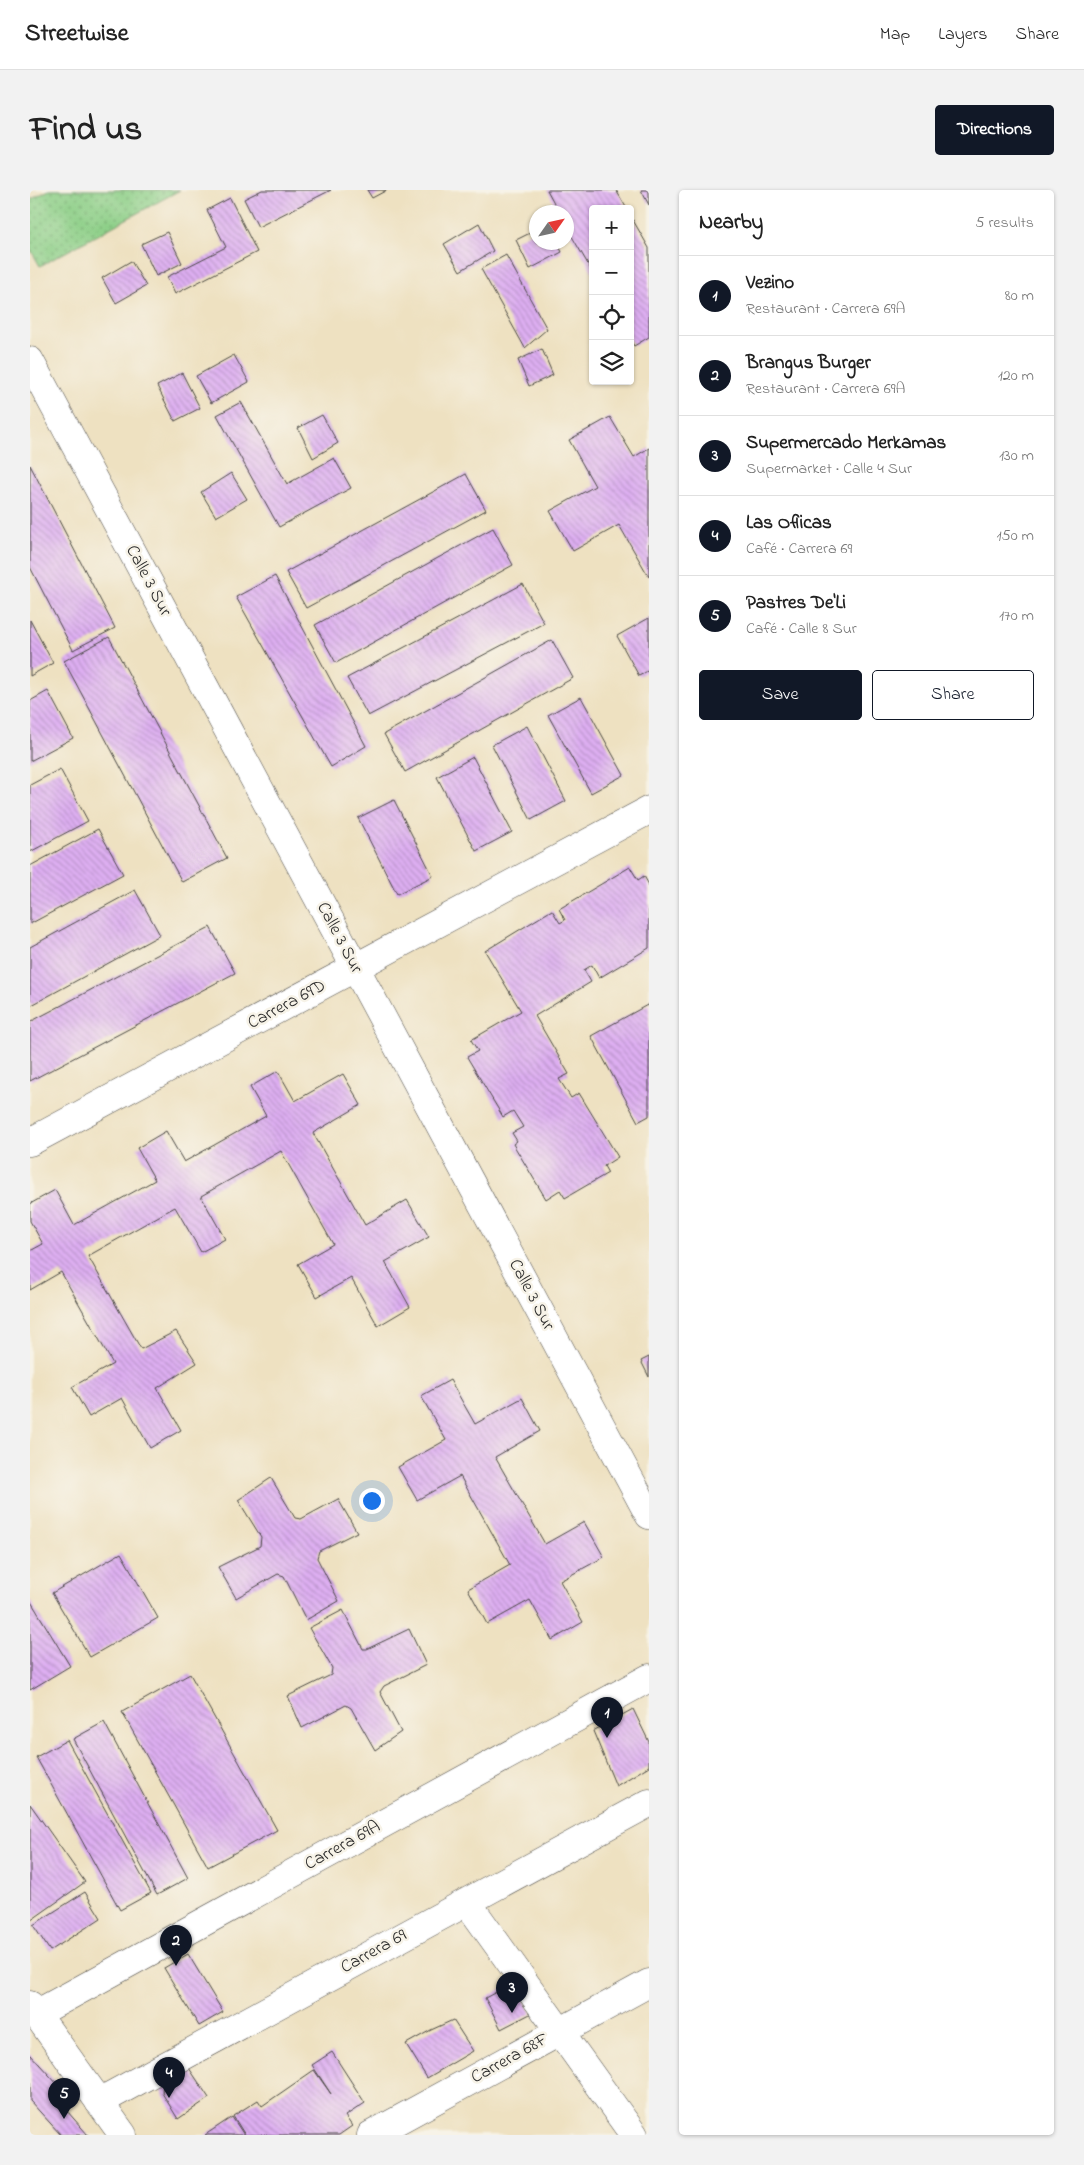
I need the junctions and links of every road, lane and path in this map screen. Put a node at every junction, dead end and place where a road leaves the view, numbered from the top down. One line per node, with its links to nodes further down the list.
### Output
1 (30, 361): 3 (street, Calle 3 Sur)
2 (649, 810): 3 (street, Carrera 69D)
3 (355, 968): 4 (street, Carrera 69D); 5 (street, Calle 3 Sur)
4 (30, 1142)
5 (649, 1515)
6 (649, 1678): 10 (street, Carrera 69A)
7 (649, 1803): 8 (street, Carrera 69)
8 (467, 1902): 11 (street); 12 (street, Carrera 69)
9 (649, 1984): 11 (street, Carrera 68F)
10 (33, 2009): 12 (street)
11 (560, 2032): 14 (street, Carrera 68F); 15 (street)
12 (98, 2102): 13 (street)
13 (123, 2135)
14 (371, 2135)
15 (634, 2135)

